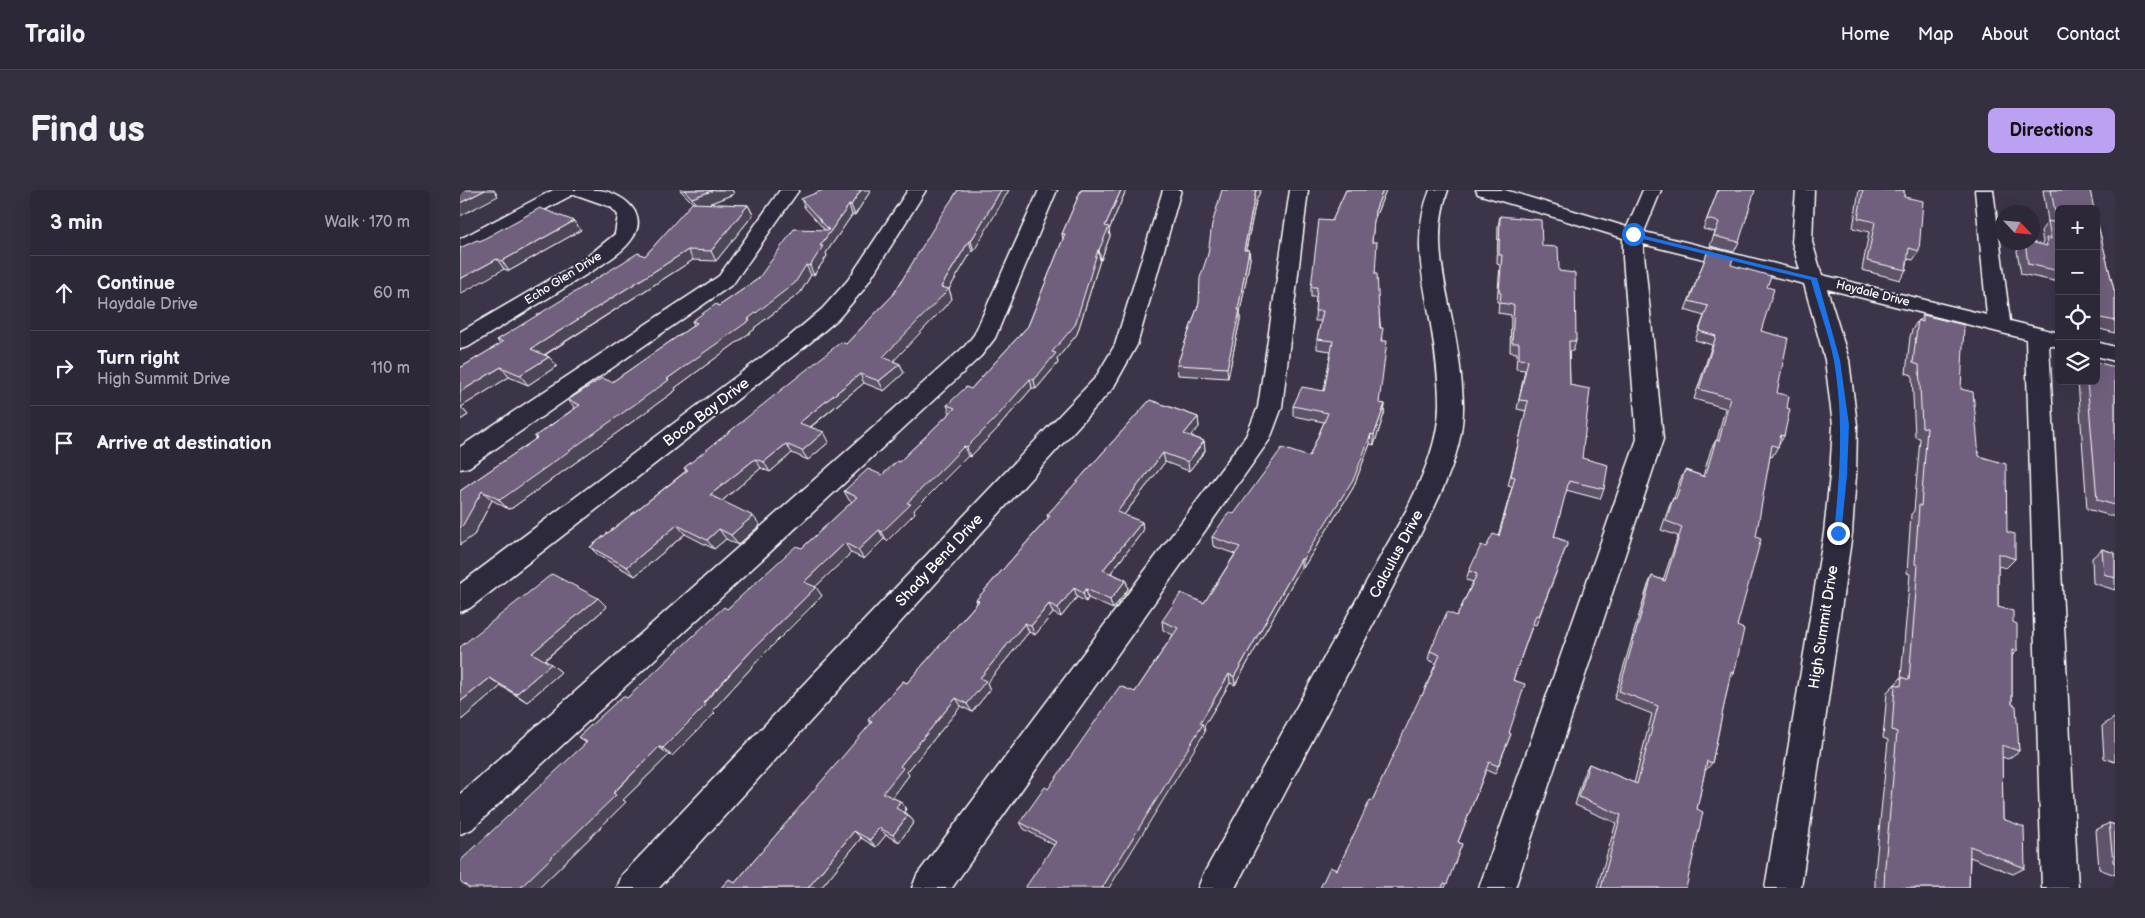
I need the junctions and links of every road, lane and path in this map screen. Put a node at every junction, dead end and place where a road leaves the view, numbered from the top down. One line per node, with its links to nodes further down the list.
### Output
1 (567, 190): 14 (street)
2 (581, 190): 18 (street, Echo Glen Drive)
3 (790, 190): 21 (street)
4 (917, 190): 22 (street, Boca Bay Drive)
5 (1048, 190): 23 (street)
6 (1172, 190): 24 (street, Shady Bend Drive)
7 (1299, 190): 25 (street)
8 (1439, 190): 26 (street, Calculus Drive)
9 (1485, 190): 13 (street, Haydale Drive)
10 (1652, 190): 13 (street)
11 (1805, 190): 15 (street, High Summit Drive)
12 (1984, 190): 16 (street)
13 (1633, 234): 15 (street, Haydale Drive); 27 (street)
14 (460, 247)
15 (1814, 278): 16 (street, Haydale Drive); 28 (street, High Summit Drive)
16 (1999, 325): 17 (street, Haydale Drive)
17 (2048, 337): 29 (street)
18 (460, 342)
19 (2100, 350): 20 (street)
20 (2115, 354)
21 (460, 460)
22 (460, 600)
23 (460, 817)
24 (635, 888)
25 (930, 888)
26 (1216, 888)
27 (1497, 888)
28 (1783, 888)
29 (2060, 888)

